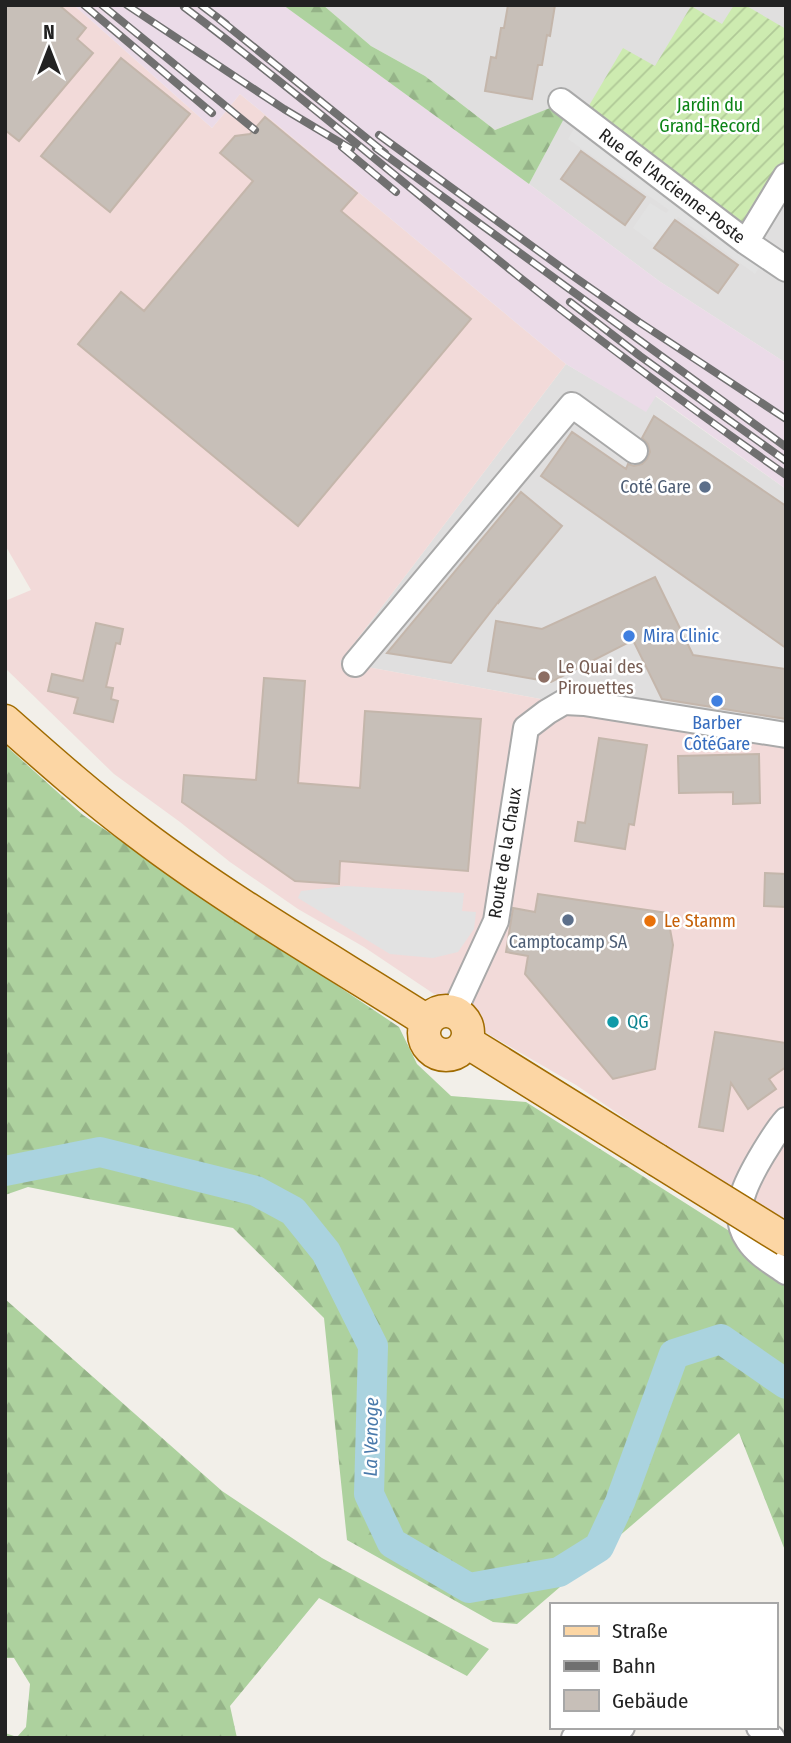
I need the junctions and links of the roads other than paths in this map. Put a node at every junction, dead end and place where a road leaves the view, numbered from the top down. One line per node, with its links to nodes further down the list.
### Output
1 (561, 101): 3 (street, Rue de l'Ancienne-Poste)
2 (786, 176): 3 (street)
3 (746, 242): 4 (street, Rue de l'Ancienne-Poste)
4 (786, 269)
5 (635, 451): 6 (street)
6 (355, 664)
7 (5, 720): 9 (main road)
8 (786, 736): 9 (street, Route de la Chaux)
9 (441, 1016): 10 (main road); 10 (main road)
10 (467, 1042): 12 (main road, bridge)
11 (786, 1120): 13 (street)
12 (786, 1240)
13 (786, 1272)
14 (618, 1729): 15 (street)
15 (577, 1737)

